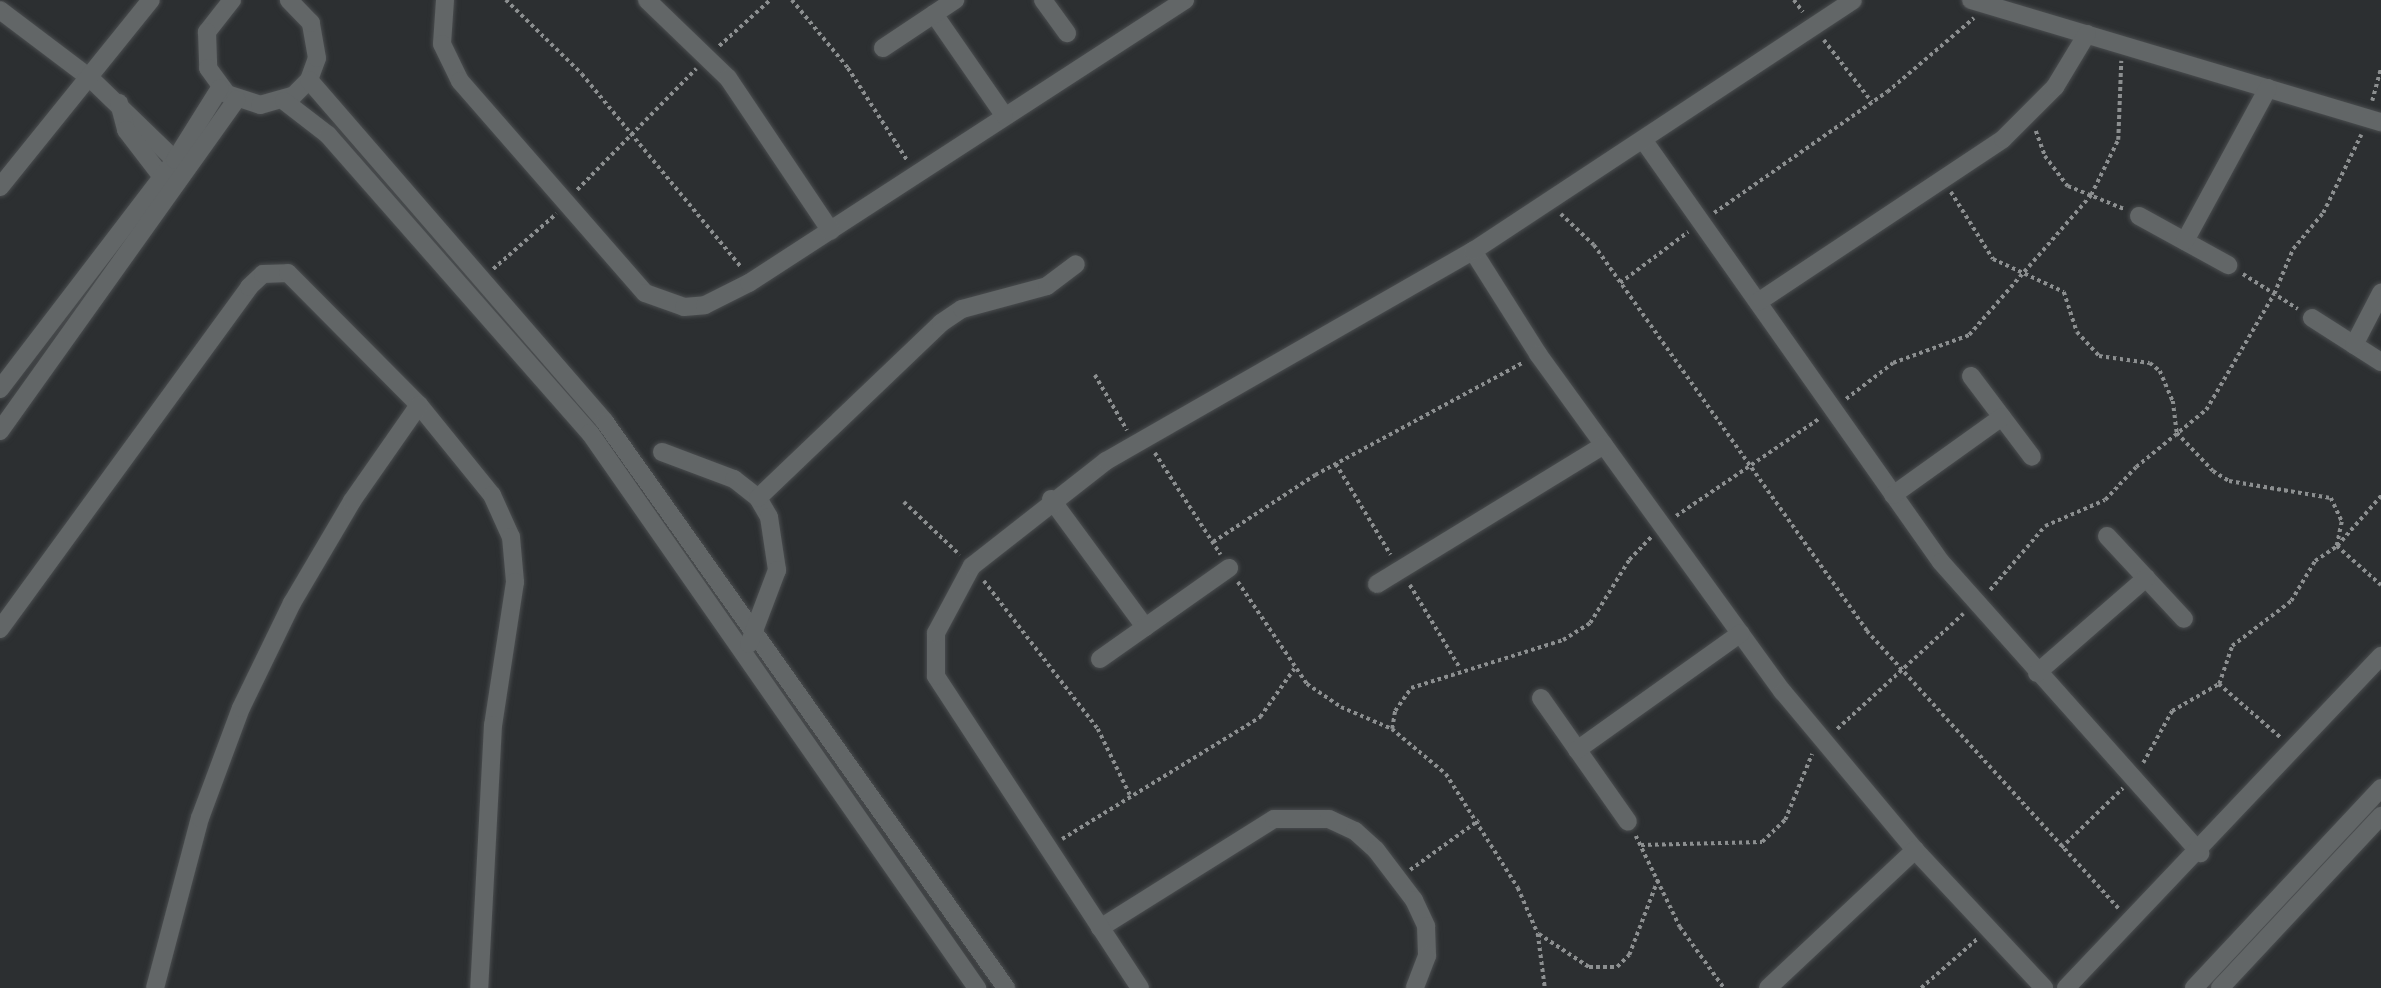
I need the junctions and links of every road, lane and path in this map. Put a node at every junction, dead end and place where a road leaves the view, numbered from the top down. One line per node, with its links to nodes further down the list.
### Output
1 (151, 0): 28 (street)
2 (232, 0): 30 (street)
3 (289, 0): 20 (street)
4 (310, 0): 20 (street)
5 (445, 0): 47 (street)
6 (506, 0): 39 (path)
7 (647, 0): 26 (street)
8 (771, 0): 26 (path)
9 (792, 0): 42 (path)
10 (955, 0): 19 (street)
11 (1043, 0): 22 (street)
12 (1185, 0): 17 (street)
13 (1794, 0): 21 (path)
14 (1853, 0): 21 (street)
15 (1971, 0): 16 (street)
16 (1988, 5): 23 (street); 34 (path)
17 (1165, 6): 37 (street)
18 (0, 10): 28 (street)
19 (934, 14): 25 (street); 37 (street)
20 (311, 23): 29 (street)
21 (1814, 26): 34 (path); 40 (street)
22 (1067, 33)
23 (2087, 34): 24 (street); 36 (street)
24 (2123, 47): 31 (street); 46 (path)
25 (883, 48)
26 (708, 57): 39 (path); 51 (street)
27 (2381, 68): 38 (path)
28 (90, 78): 35 (street); 45 (street)
29 (309, 80): 33 (street); 57 (street)
30 (220, 88): 32 (street); 41 (street)
31 (2268, 88): 38 (street); 52 (street)
32 (236, 100): 33 (street); 73 (street)
33 (284, 101): 100 (street)
34 (1872, 102): 50 (path)
35 (119, 103): 41 (street); 43 (street)
36 (2030, 114): 44 (street); 46 (path)
37 (1004, 115): 42 (street)
38 (2374, 120): 61 (path)
39 (633, 135): 47 (path); 58 (path)
40 (1644, 141): 48 (street); 50 (street)
41 (175, 160): 43 (street)
42 (914, 172): 51 (street)
43 (162, 177): 69 (street)
44 (1944, 180): 56 (path); 62 (street)
45 (0, 187)
46 (2091, 195): 49 (path); 56 (path)
47 (565, 203): 57 (path); 58 (street)
48 (1547, 205): 53 (street); 59 (path)
49 (2138, 216): 52 (street)
50 (1702, 222): 59 (path); 62 (street)
51 (831, 230): 58 (street)
52 (2185, 241): 55 (street)
53 (1473, 251): 65 (street); 75 (street)
54 (1076, 264): 82 (street)
55 (2228, 265): 61 (path)
56 (2021, 272): 71 (path); 74 (path)
57 (484, 277): 99 (street)
58 (749, 283)
59 (1620, 283): 79 (path)
60 (2381, 293): 64 (street)
61 (2274, 294): 63 (path); 74 (path)
62 (1758, 302): 71 (street)
63 (2312, 318): 64 (street)
64 (2354, 345): 66 (street)
65 (1538, 354): 76 (street); 87 (path)
66 (2381, 362)
67 (1096, 374): 75 (path)
68 (1971, 376): 72 (street)
69 (0, 389)
70 (419, 405): 97 (street); 129 (street); 130 (street)
71 (1833, 409): 79 (path); 80 (street)
72 (2002, 417): 78 (street); 80 (street)
73 (0, 431)
74 (2177, 433): 88 (path); 94 (path)
75 (1140, 441): 83 (street); 87 (path)
76 (1604, 444): 85 (street); 92 (street)
77 (662, 452): 82 (street)
78 (2032, 457)
79 (1746, 468): 85 (path); 104 (path)
80 (1893, 495): 94 (street)
81 (2381, 496): 88 (path)
82 (758, 498): 99 (street)
83 (1051, 499): 89 (street); 96 (street)
84 (904, 502): 89 (path)
85 (1664, 524): 98 (street); 108 (path)
86 (2107, 536): 91 (street)
87 (1213, 542): 90 (path)
88 (2337, 546): 93 (path); 106 (path)
89 (972, 566): 114 (path); 119 (street)
90 (1229, 568): 96 (street); 103 (path)
91 (2146, 578): 95 (street); 105 (street)
92 (1377, 584)
93 (2381, 585)
94 (1974, 604): 104 (path); 105 (street)
95 (2184, 619)
96 (1145, 627): 102 (street)
97 (0, 629)
98 (1741, 633): 109 (street); 111 (street)
99 (753, 636): 100 (street); 132 (street)
100 (742, 656): 131 (street)
101 (2381, 656): 110 (street)
102 (1100, 659)
103 (1294, 669): 108 (path); 114 (path)
104 (1900, 672): 109 (path); 120 (path)
105 (2037, 673): 112 (street)
106 (2219, 684): 110 (path); 112 (path)
107 (1541, 698): 111 (street)
108 (1392, 729): 116 (path)
109 (1823, 742): 118 (path); 121 (street)
110 (2294, 749): 122 (street)
111 (1577, 750): 117 (street)
112 (2133, 779): 120 (path); 122 (street)
113 (2381, 788): 141 (street)
114 (1130, 795): 119 (path)
115 (2381, 816): 142 (street)
116 (1479, 820): 123 (path); 128 (path)
117 (1628, 822): 118 (path)
118 (1641, 845): 124 (path)
119 (1048, 848): 126 (street)
120 (2061, 848): 125 (path)
121 (1915, 850): 127 (street); 137 (street)
122 (2200, 853): 125 (street)
123 (1399, 877): 126 (street); 134 (street)
124 (1658, 879): 128 (path); 136 (path)
125 (2130, 920): 140 (street)
126 (1100, 928): 133 (street)
127 (1987, 928): 138 (path); 139 (street)
128 (1538, 934): 135 (path)
129 (155, 988)
130 (479, 988)
131 (977, 988)
132 (1006, 988)
133 (1140, 988)
134 (1415, 988)
135 (1545, 988)
136 (1724, 988)
137 (1768, 988)
138 (1921, 988)
139 (2044, 988)
140 (2066, 988)
141 (2194, 988)
142 (2220, 988)

